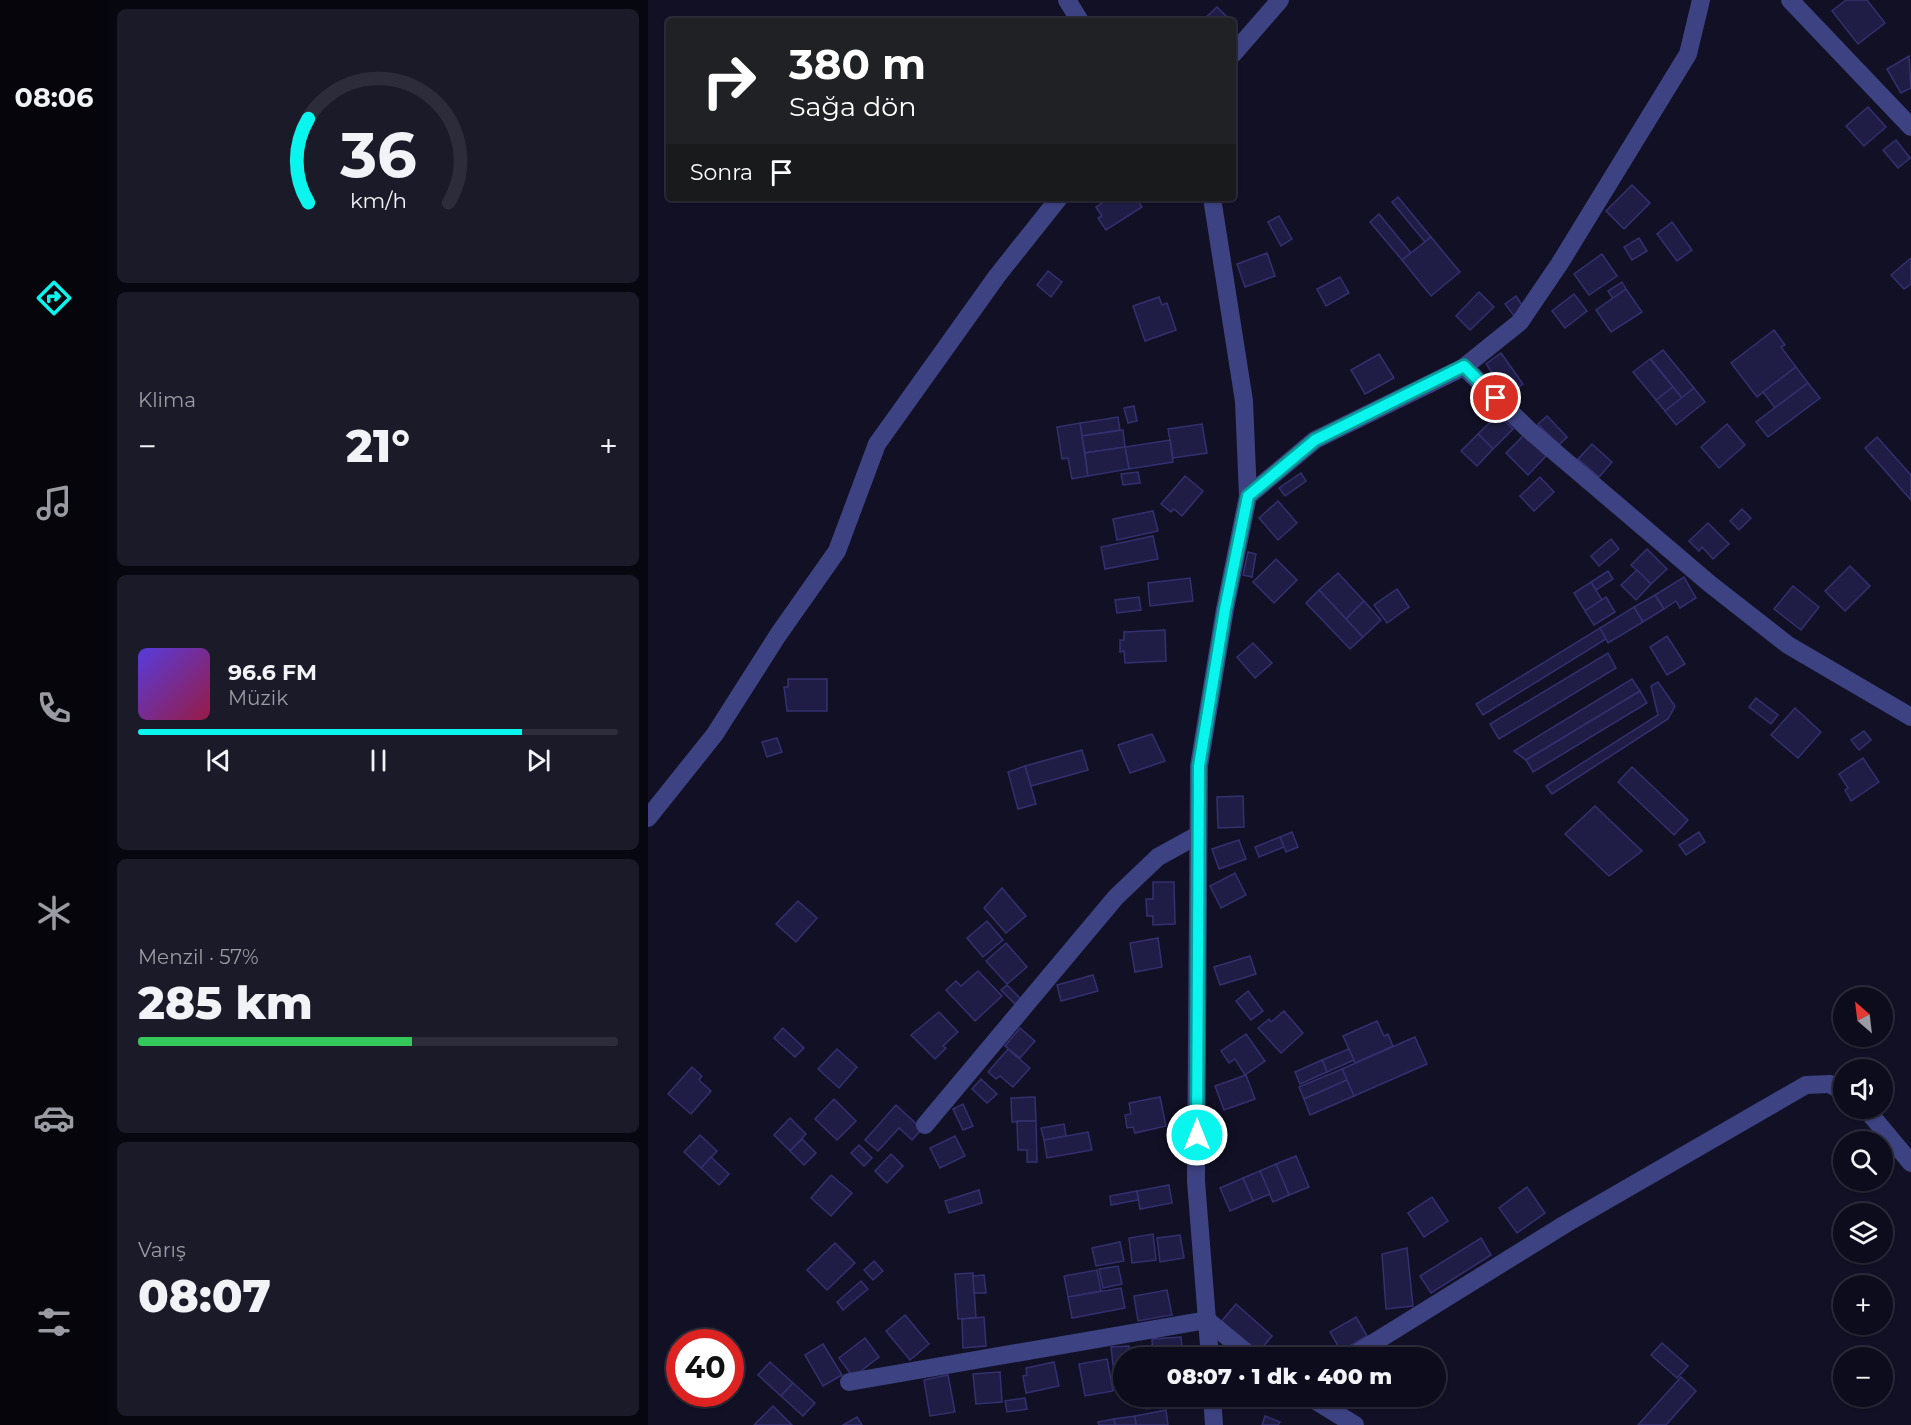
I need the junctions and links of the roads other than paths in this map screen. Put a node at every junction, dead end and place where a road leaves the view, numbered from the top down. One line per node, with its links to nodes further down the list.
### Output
1 (1067, 0): 5 (street)
2 (1280, 0): 6 (street)
3 (1701, 0): 10 (street)
4 (1790, 0): 7 (street)
5 (1078, 18)
6 (1236, 51)
7 (1911, 127)
8 (1057, 201): 13 (street)
9 (1212, 201): 11 (street)
10 (1464, 366): 11 (street); 12 (street)
11 (1248, 496): 14 (street)
12 (1911, 717)
13 (648, 818)
14 (1198, 835): 17 (street); 19 (street)
15 (1833, 1086): 22 (street)
16 (1874, 1119): 18 (street)
17 (926, 1125)
18 (1911, 1163)
19 (1207, 1320): 20 (street); 21 (street); 23 (street)
20 (1208, 1347)
21 (1240, 1347)
22 (1367, 1347)
23 (849, 1382)
24 (1213, 1407): 26 (street)
25 (1326, 1407): 27 (street)
26 (1214, 1425)
27 (1355, 1425)

